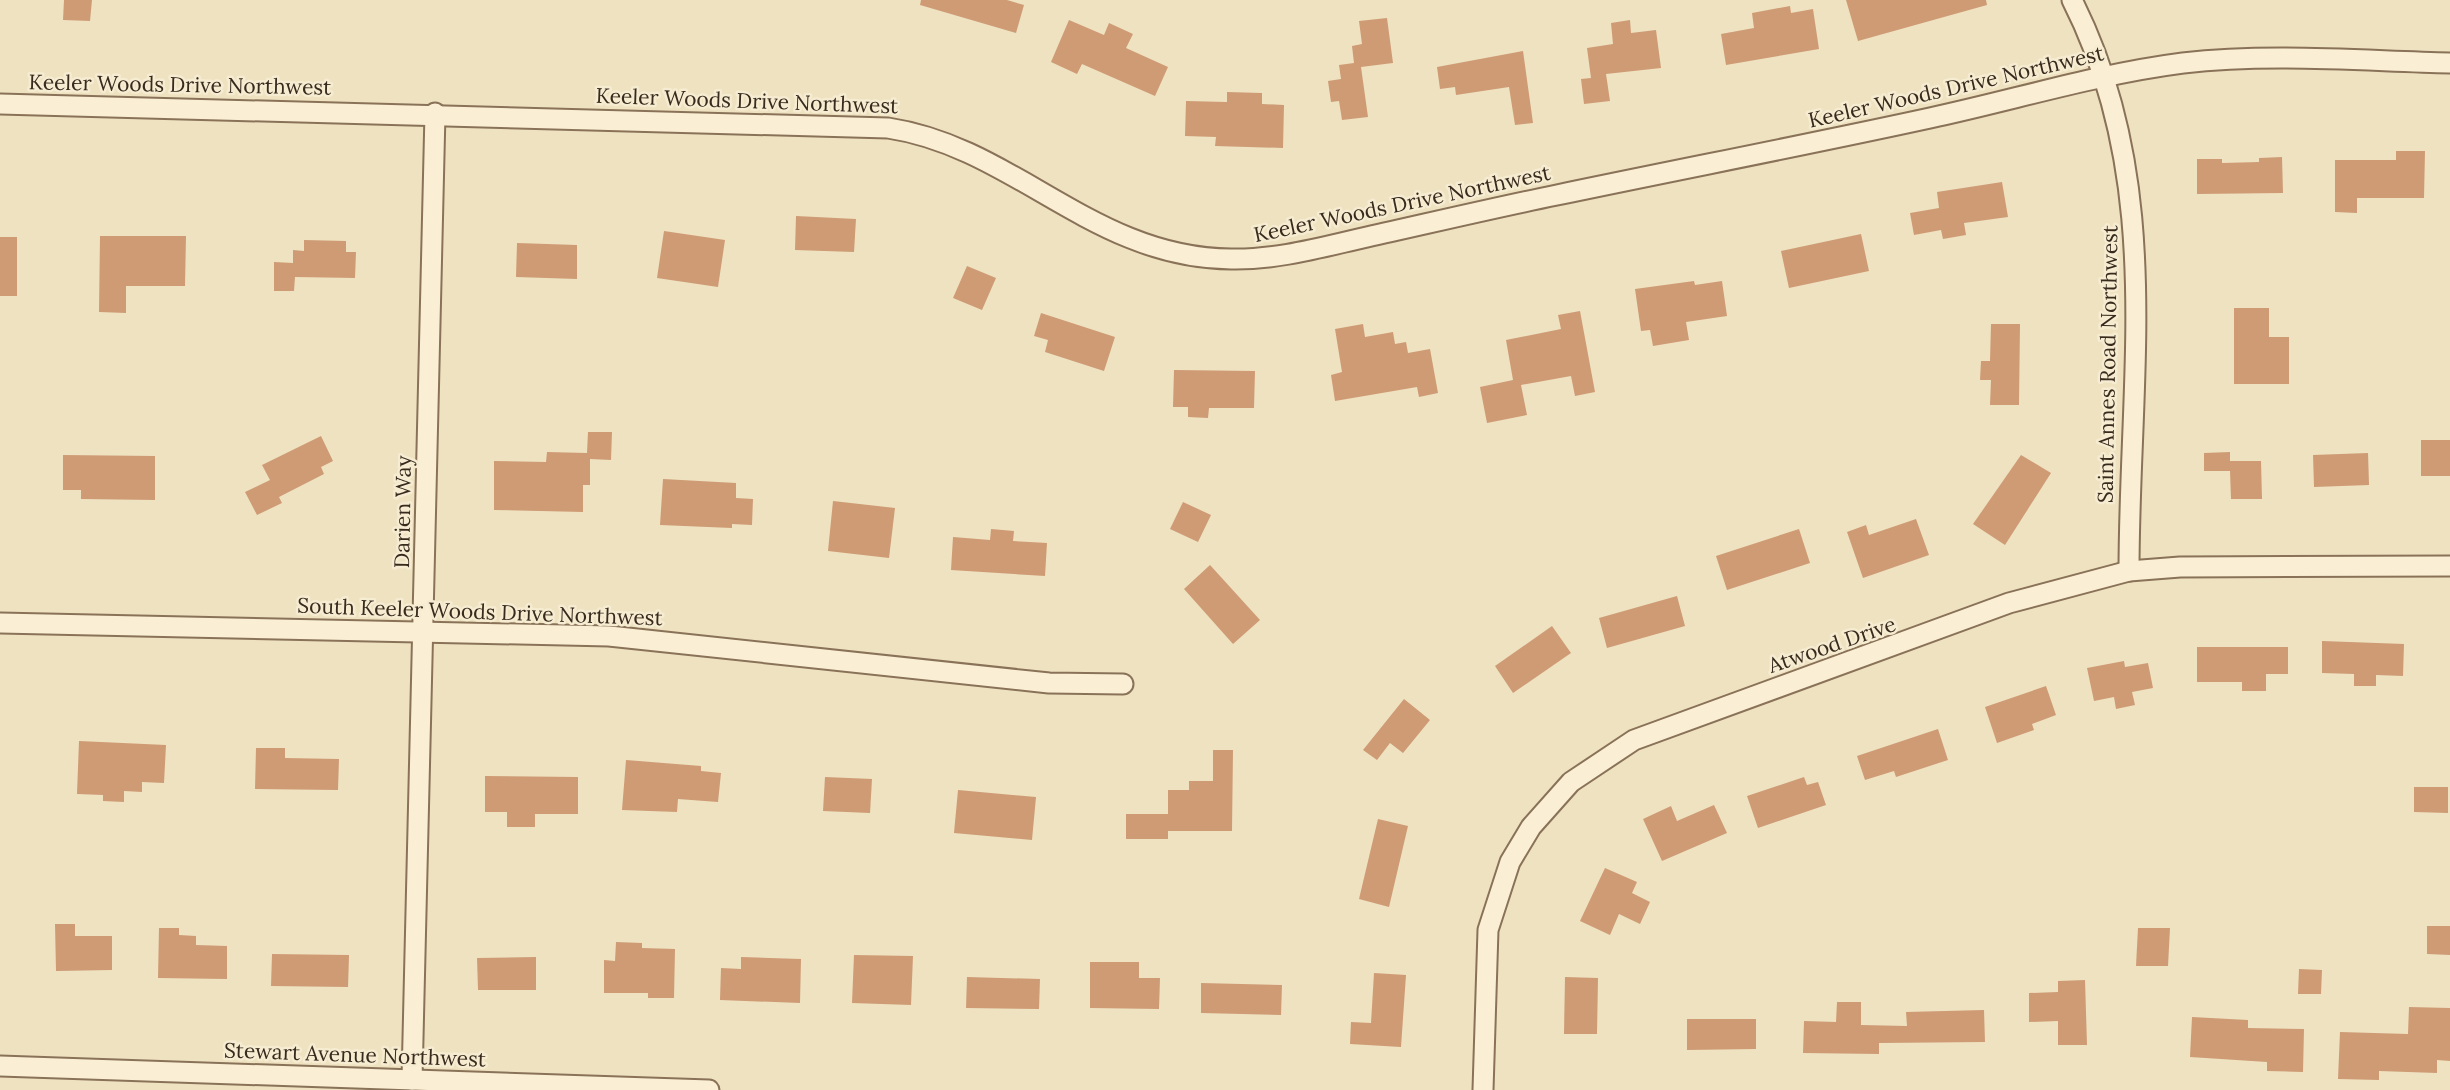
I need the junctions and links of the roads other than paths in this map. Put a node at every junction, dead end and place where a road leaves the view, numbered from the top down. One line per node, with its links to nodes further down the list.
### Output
1 (2072, 0): 3 (street, Saint Annes Road Northwest)
2 (2450, 62): 3 (street, Keeler Woods Drive Northwest)
3 (2105, 76): 5 (street, Keeler Woods Drive Northwest); 7 (street, Saint Annes Road Northwest)
4 (0, 104): 5 (street, Keeler Woods Drive Northwest)
5 (435, 113): 9 (street, Darien Way)
6 (2450, 566): 7 (street, Atwood Drive)
7 (2129, 571): 16 (street, Atwood Drive)
8 (0, 623): 9 (street, South Keeler Woods Drive Northwest)
9 (423, 631): 10 (street, South Keeler Woods Drive Northwest); 12 (street, Darien Way)
10 (1123, 684)
11 (0, 1066): 13 (street, Stewart Avenue Northwest)
12 (412, 1080): 13 (street, Stewart Avenue Northwest); 14 (street, Stewart Avenue Northwest)
13 (230, 1081)
14 (574, 1088): 15 (street, Stewart Avenue Northwest)
15 (709, 1090)
16 (1483, 1090)

